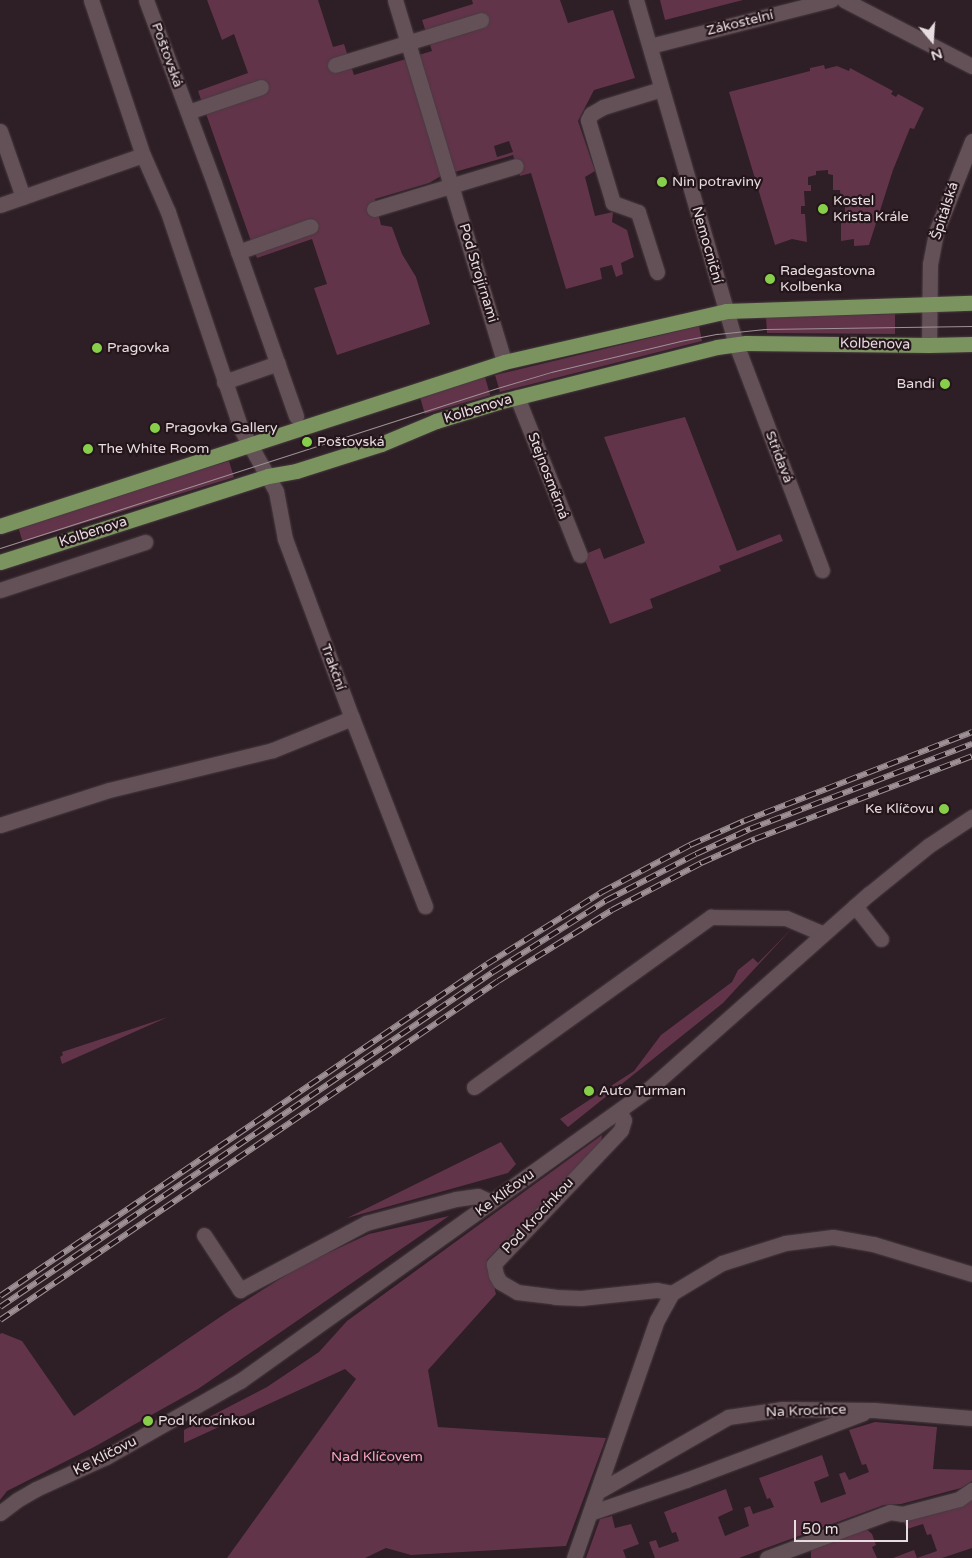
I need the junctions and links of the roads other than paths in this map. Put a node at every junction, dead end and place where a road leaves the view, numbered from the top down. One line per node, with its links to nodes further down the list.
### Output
1 (91, 0): 17 (street, Trakční)
2 (146, 0): 14 (street, Poštovská)
3 (395, 0): 8 (street, Pod Strojírnami)
4 (636, 0): 9 (street, Nemocniční)
5 (831, 0): 9 (street, Zákostelní)
6 (844, 0): 11 (street)
7 (481, 20): 8 (street)
8 (408, 42): 10 (street); 19 (street, Pod Strojírnami)
9 (650, 46): 13 (street, Nemocniční)
10 (335, 65)
11 (972, 66)
12 (261, 87): 14 (street)
13 (661, 89): 25 (street); 28 (street, Nemocniční)
14 (188, 112): 24 (street, Poštovská)
15 (0, 130): 20 (street)
16 (972, 141): 27 (street, Špitálská)
17 (143, 155): 20 (street); 34 (street, Trakční)
18 (516, 166): 19 (street)
19 (452, 185): 22 (street); 32 (street, Pod Strojírnami)
20 (23, 197): 21 (street)
21 (0, 205)
22 (374, 209)
23 (311, 226): 24 (street)
24 (238, 252): 33 (street, Poštovská)
25 (657, 272)
26 (972, 303): 27 (main road)
27 (930, 304): 28 (main road); 31 (street, Špitálská)
28 (726, 311): 29 (street, Nemocniční); 32 (main road)
29 (736, 344): 31 (main road, Kolbenova); 35 (main road, Kolbenova); 43 (street, Střídavá)
30 (972, 344): 31 (main road, Kolbenova)
31 (929, 345)
32 (504, 362): 37 (main road)
33 (278, 363): 34 (street); 36 (street, Poštovská)
34 (224, 382): 37 (street, Trakční)
35 (517, 397): 38 (main road, Kolbenova); 41 (street, Stejnosměrná)
36 (296, 416)
37 (249, 445): 38 (street, Trakční); 39 (main road)
38 (268, 476): 42 (main road, Kolbenova); 45 (street, Trakční)
39 (0, 526)
40 (145, 542): 44 (street)
41 (580, 555)
42 (0, 562)
43 (822, 570)
44 (0, 590)
45 (352, 718): 47 (street); 48 (street, Trakční)
46 (972, 817): 49 (street, Ke Klíčovu)
47 (0, 824)
48 (426, 906)
49 (854, 906): 50 (street, Ke Klíčovu); 51 (street)
50 (822, 933): 52 (street); 53 (street, Ke Klíčovu)
51 (881, 939)
52 (474, 1087)
53 (619, 1111): 54 (street, Ke Klíčovu); 57 (street, Pod Krocínkou)
54 (491, 1202): 55 (street); 63 (street, Ke Klíčovu)
55 (204, 1235)
56 (972, 1274): 57 (street)
57 (672, 1293): 61 (street)
58 (874, 1410): 59 (street, Na Krocínce); 61 (street, Na Krocínce); 62 (street)
59 (972, 1418)
60 (972, 1490): 65 (street)
61 (599, 1491): 62 (street)
62 (590, 1512): 64 (street)
63 (0, 1513)
64 (574, 1558)
65 (767, 1558)

